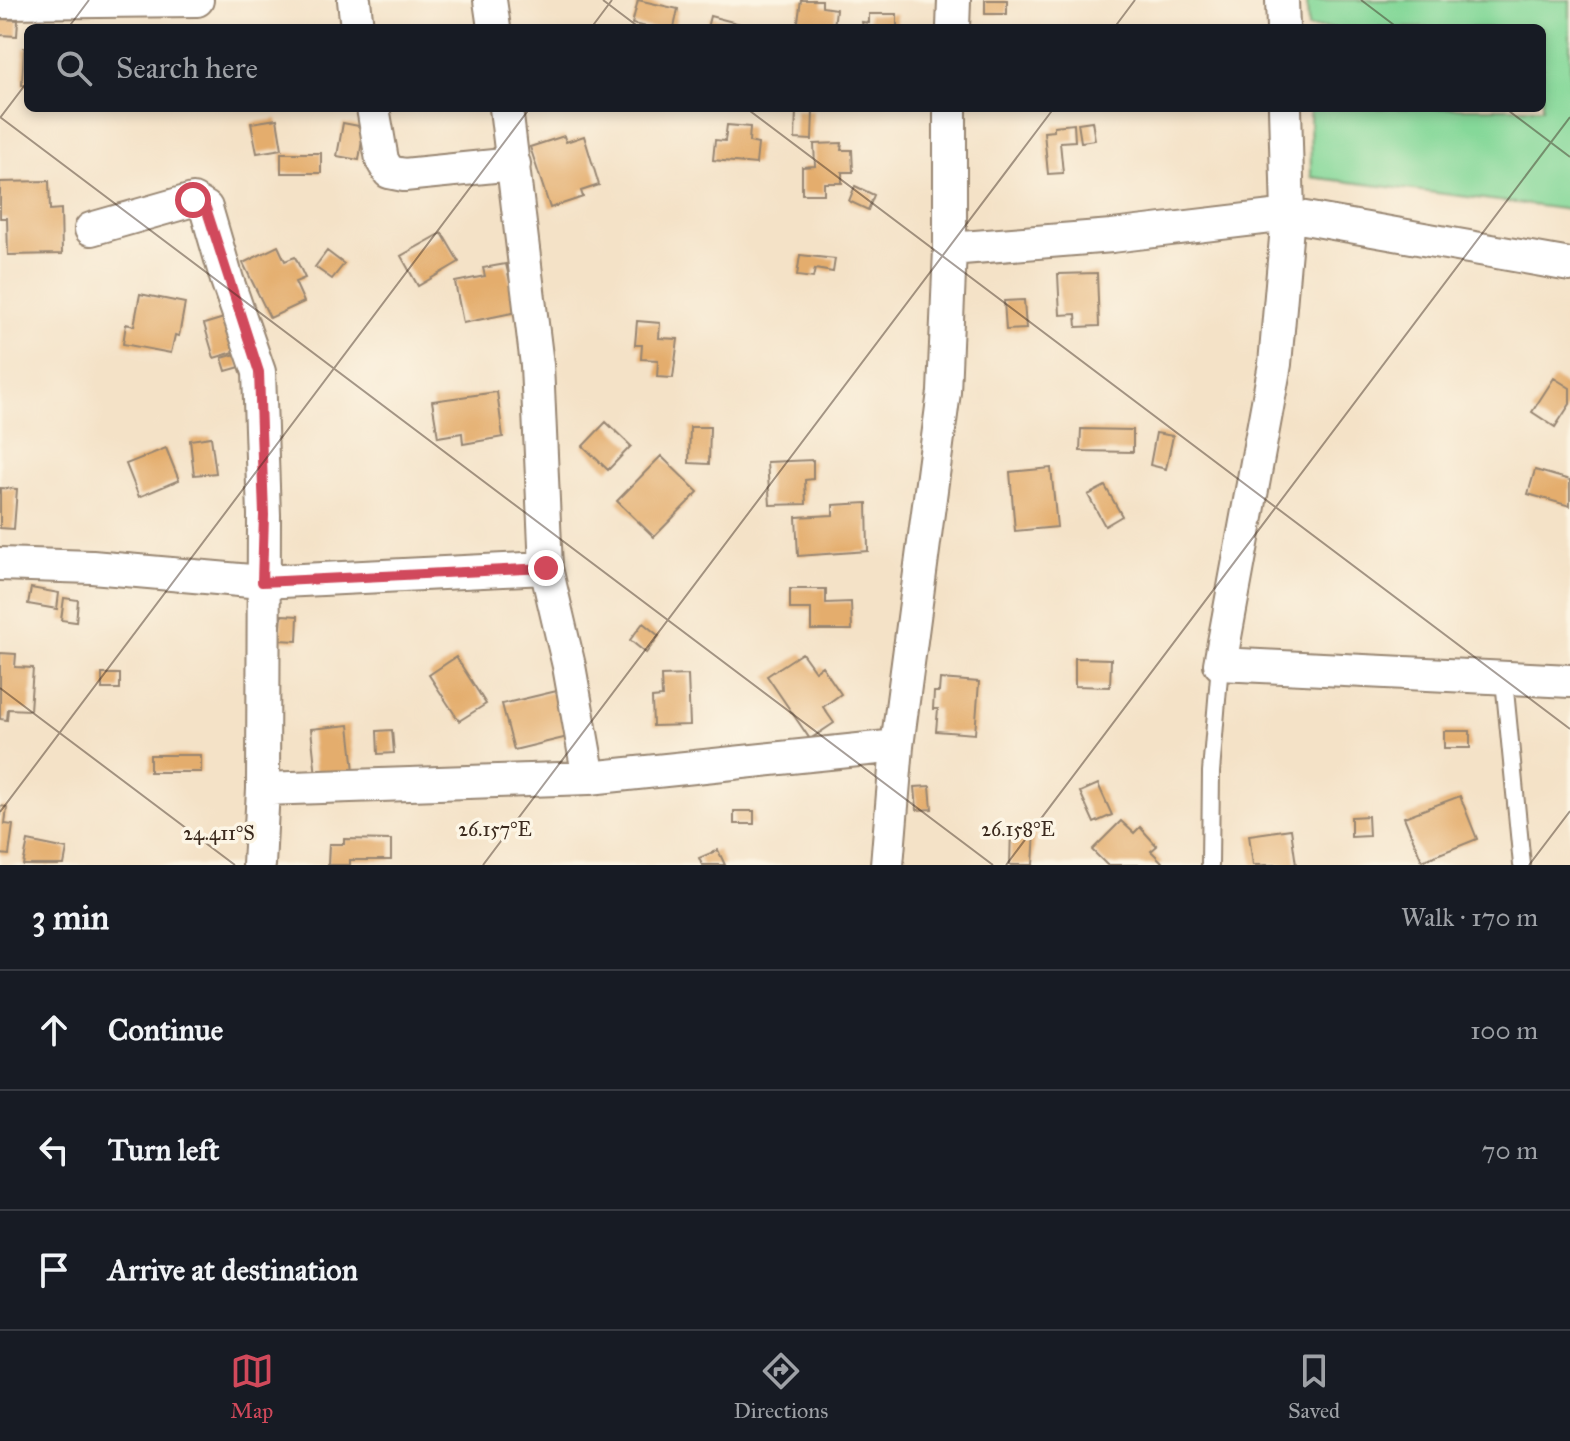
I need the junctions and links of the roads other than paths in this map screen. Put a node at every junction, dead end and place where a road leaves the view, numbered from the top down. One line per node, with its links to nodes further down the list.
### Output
1 (197, 0): 6 (street)
2 (354, 0): 7 (street)
3 (490, 0): 8 (street)
4 (954, 0): 9 (street)
5 (1282, 0): 10 (street)
6 (0, 2)
7 (357, 24)
8 (493, 24)
9 (953, 24)
10 (1283, 24)
11 (374, 112): 15 (street)
12 (507, 112): 15 (street)
13 (950, 112): 18 (street)
14 (1285, 112): 16 (street)
15 (514, 164): 21 (street)
16 (1288, 215): 18 (street); 19 (street); 23 (street)
17 (91, 229): 22 (street)
18 (950, 249): 26 (street)
19 (1570, 265)
20 (0, 564): 22 (street)
21 (546, 568): 22 (street); 27 (street)
22 (262, 582): 28 (street)
23 (1220, 664): 24 (street); 31 (lane)
24 (1504, 680): 25 (street); 32 (lane)
25 (1570, 681)
26 (897, 746): 27 (street); 30 (street)
27 (589, 778): 28 (street)
28 (263, 789): 29 (street)
29 (259, 865)
30 (887, 865)
31 (1210, 865)
32 (1522, 865)

